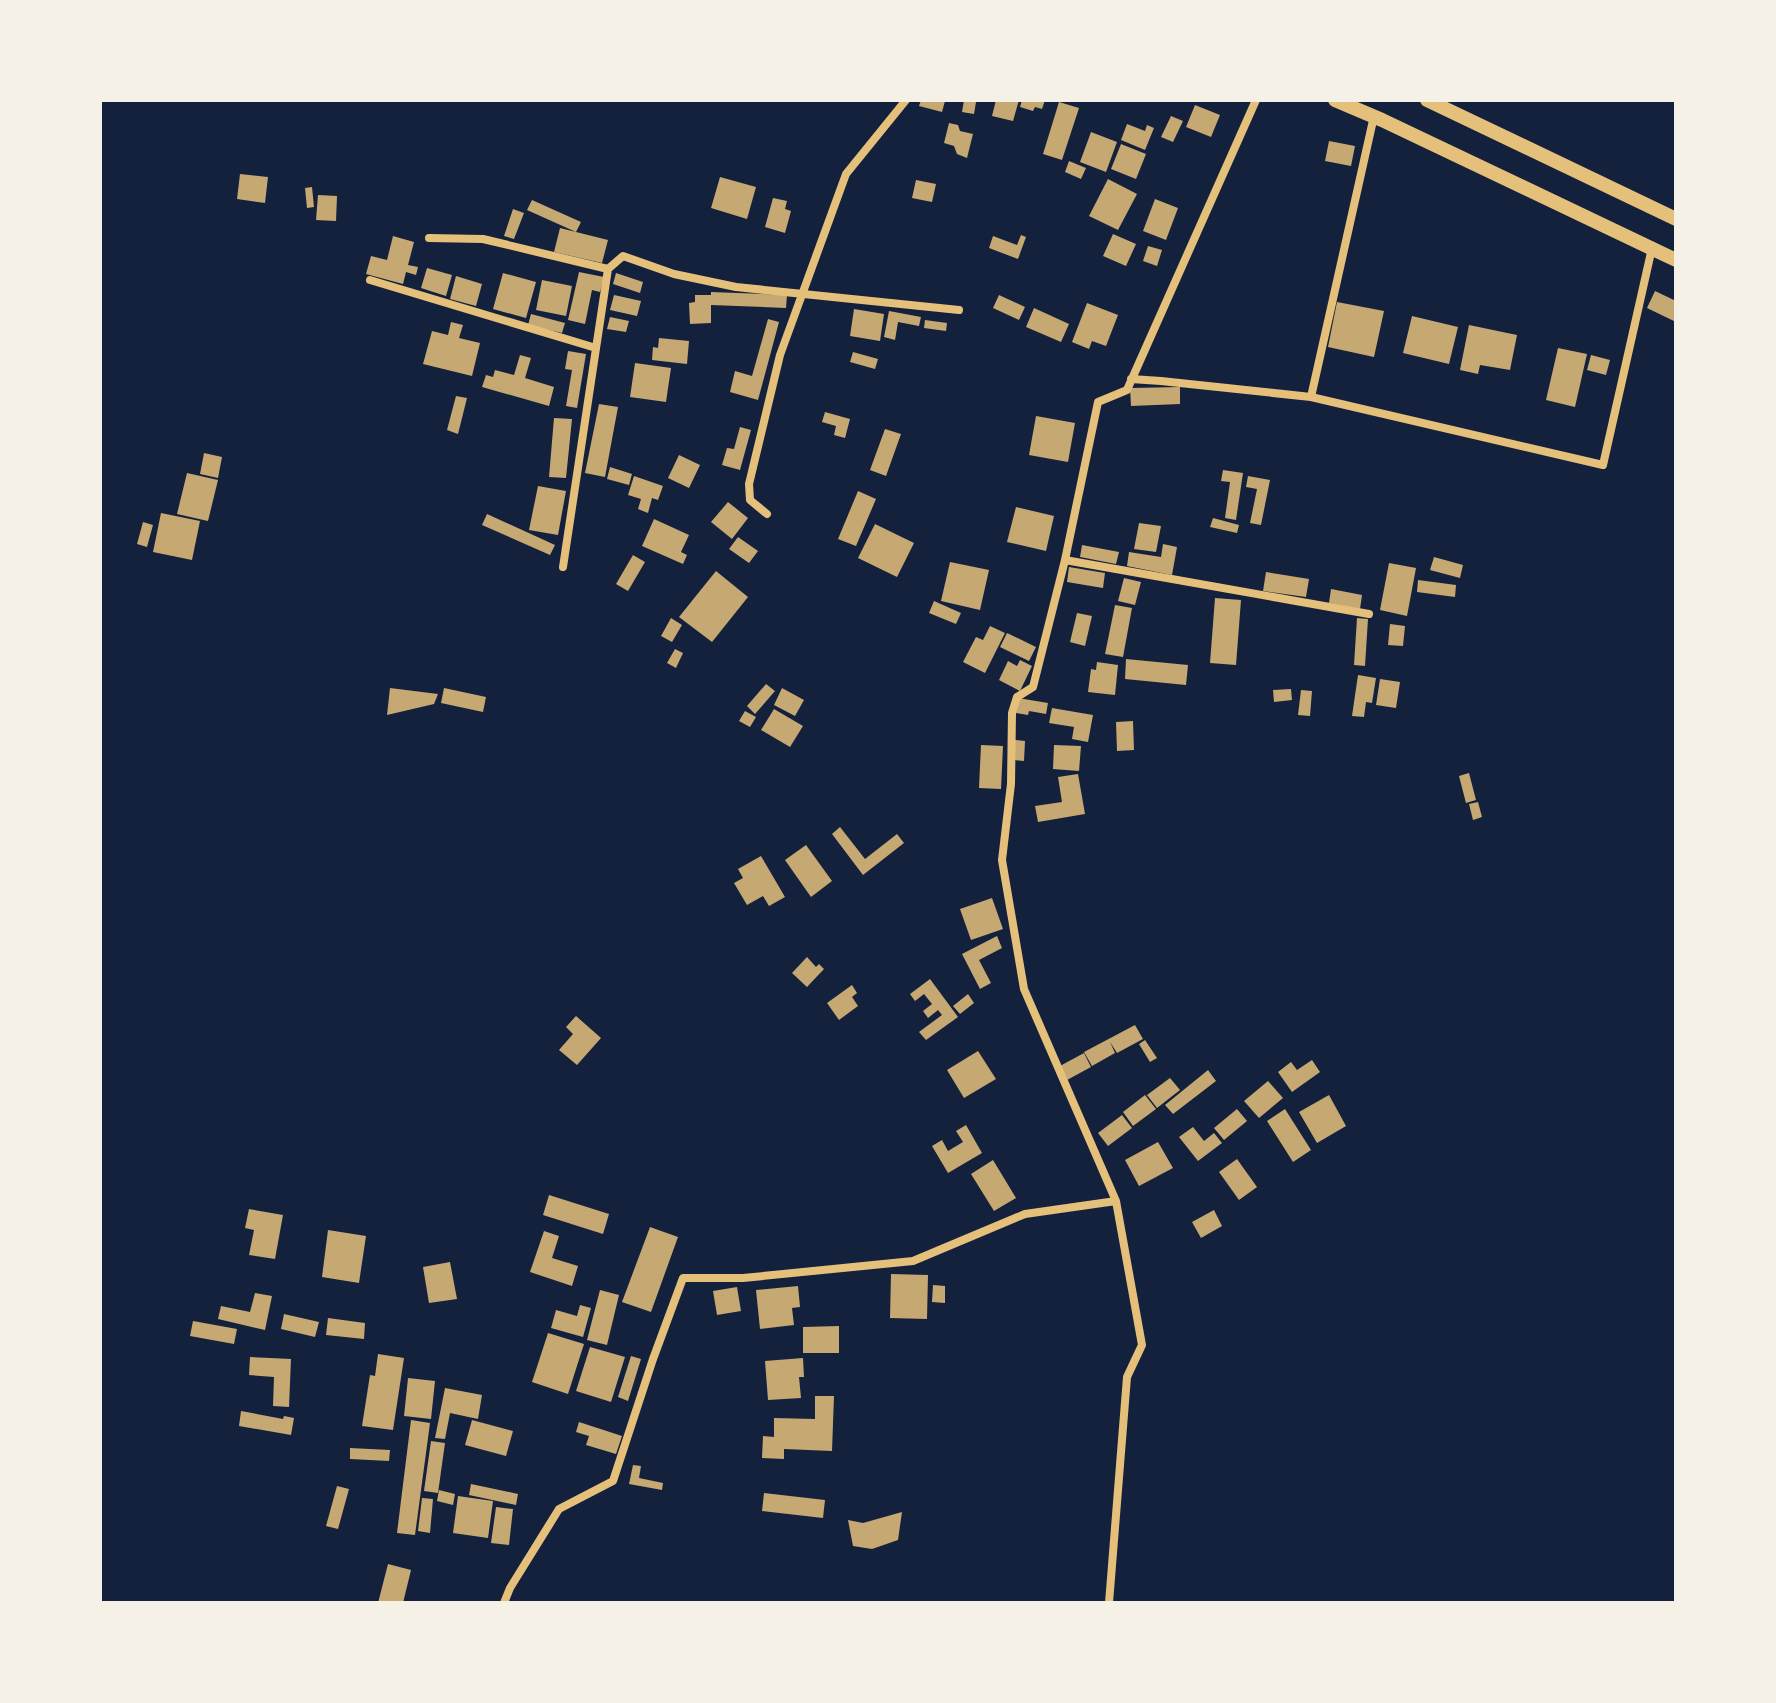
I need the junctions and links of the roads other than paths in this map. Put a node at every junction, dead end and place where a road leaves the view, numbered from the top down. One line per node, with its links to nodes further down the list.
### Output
1 (906, 100): 12 (street)
2 (1256, 100): 15 (street)
3 (1335, 100): 5 (highway)
4 (1427, 100): 6 (highway)
5 (1374, 116): 8 (highway); 16 (street)
6 (1676, 219)
7 (429, 238): 10 (street)
8 (1652, 248): 9 (highway); 16 (street)
9 (1676, 260)
10 (608, 269): 12 (street); 14 (street)
11 (370, 280): 14 (street)
12 (802, 293): 13 (street); 17 (street)
13 (959, 310)
14 (596, 348): 19 (street)
15 (1131, 379): 16 (street); 18 (street)
16 (1311, 397)
17 (767, 514)
18 (1065, 560): 20 (street); 21 (street)
19 (563, 567)
20 (1369, 614)
21 (1116, 1201): 22 (street); 23 (street)
22 (504, 1603)
23 (1109, 1603)

